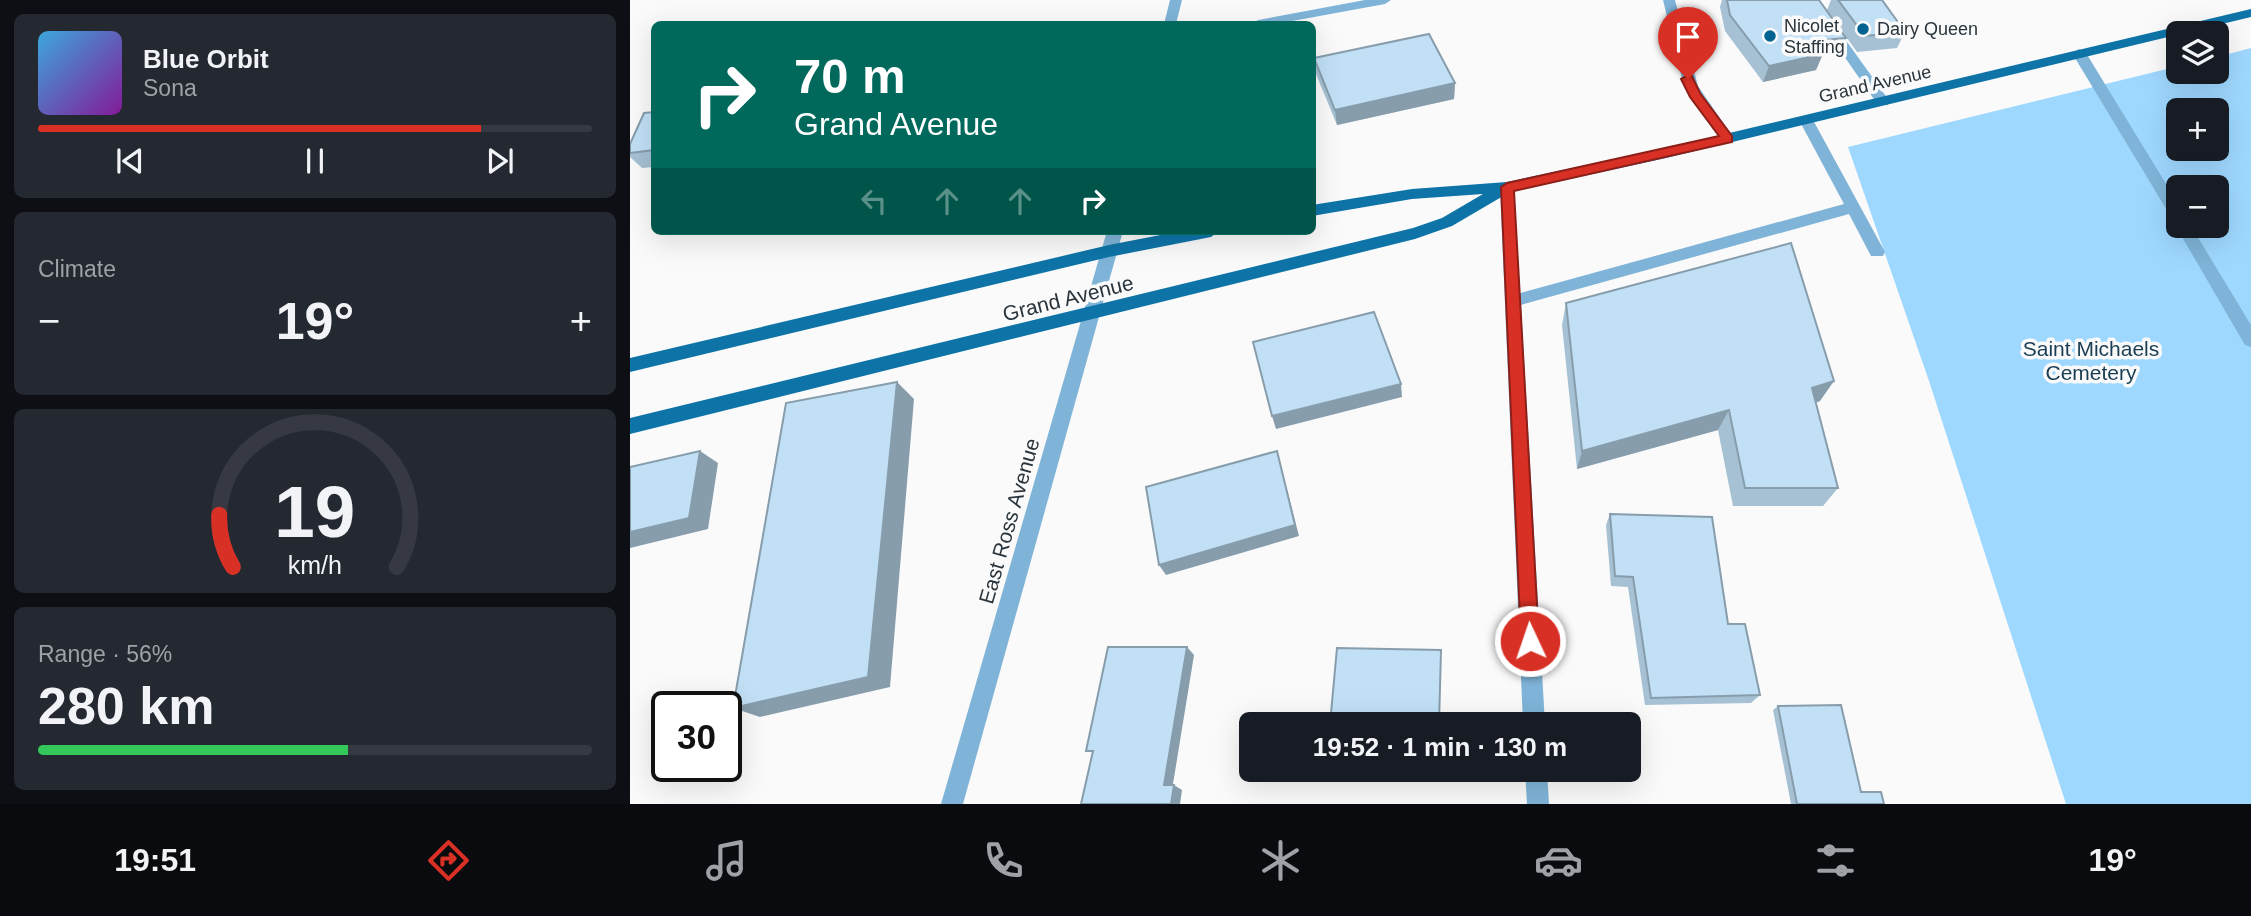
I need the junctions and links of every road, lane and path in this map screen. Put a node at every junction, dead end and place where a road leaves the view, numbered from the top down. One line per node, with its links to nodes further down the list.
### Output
1 (1176, 0): 6 (street)
2 (1385, 0): 7 (street)
3 (1669, 0): 11 (street)
4 (1811, 0): 9 (street)
5 (2251, 13): 8 (main road, Grand Avenue)
6 (1171, 21)
7 (1274, 21)
8 (2079, 53): 9 (main road, Grand Avenue); 13 (street)
9 (1882, 102): 10 (main road, Grand Avenue)
10 (1807, 120): 11 (main road, Grand Avenue); 14 (street)
11 (1727, 139): 12 (main road, Grand Avenue)
12 (1507, 187): 15 (main road, Grand Avenue); 21 (street); 22 (main road, Grand Avenue)
13 (2166, 197)
14 (1853, 207): 20 (street); 21 (street)
15 (1316, 210)
16 (1114, 235): 19 (street, East Ross Avenue)
17 (1191, 235): 19 (main road, Grand Avenue)
18 (2190, 238): 23 (street)
19 (1109, 251): 22 (street, East Ross Avenue); 24 (main road, Grand Avenue)
20 (1877, 252)
21 (1513, 301): 26 (street)
22 (1091, 314): 25 (main road, Grand Avenue); 28 (street, East Ross Avenue)
23 (2251, 340)
24 (630, 365)
25 (630, 426)
26 (1533, 712)
27 (1537, 782): 29 (street)
28 (952, 804)
29 (1538, 804)

